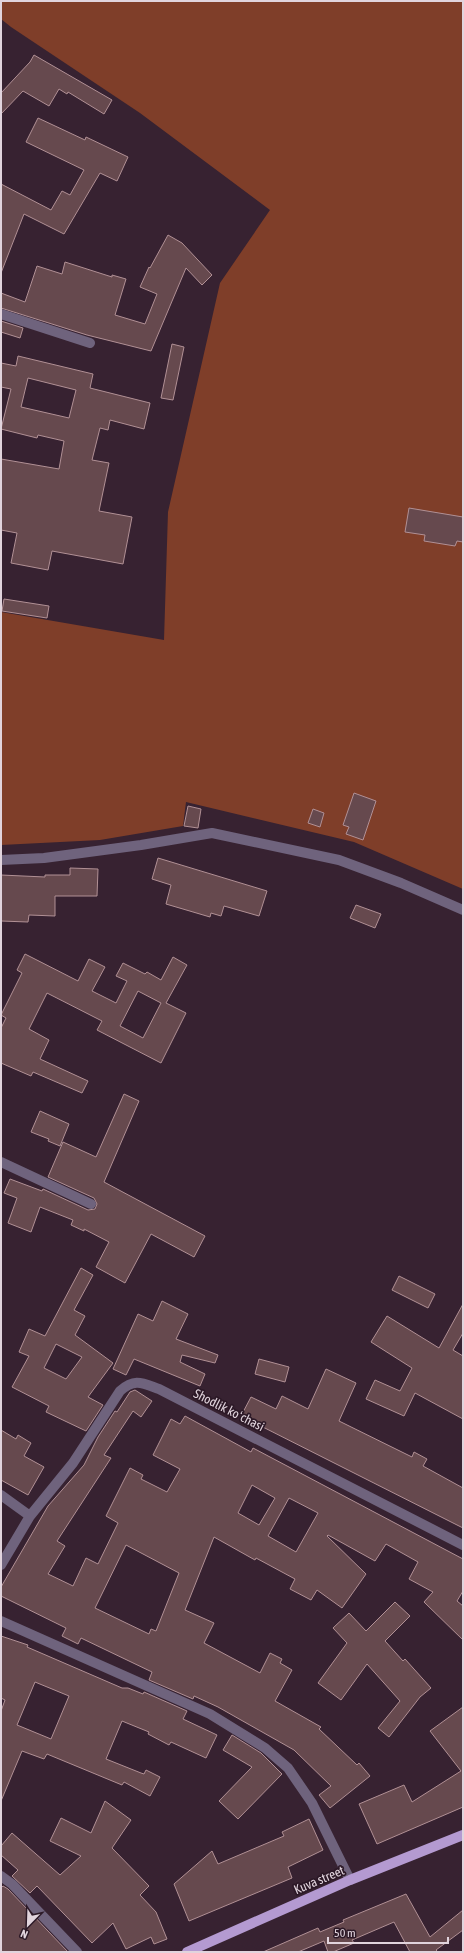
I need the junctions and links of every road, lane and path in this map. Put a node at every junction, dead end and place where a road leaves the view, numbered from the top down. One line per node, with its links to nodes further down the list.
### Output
1 (1, 314): 2 (street)
2 (90, 343)
3 (1, 860): 4 (street)
4 (463, 910)
5 (1, 1162): 6 (street)
6 (91, 1204)
7 (1, 1495): 8 (street)
8 (30, 1516): 9 (street, Shodlik koʻchasi); 10 (street, Shodlik koʻchasi)
9 (463, 1545)
10 (1, 1565)
11 (1, 1621): 14 (street)
12 (463, 1836): 14 (main road, Kuva street)
13 (1, 1876): 15 (street)
14 (350, 1880): 16 (main road, Kuva street)
15 (77, 1952)
16 (187, 1952)

